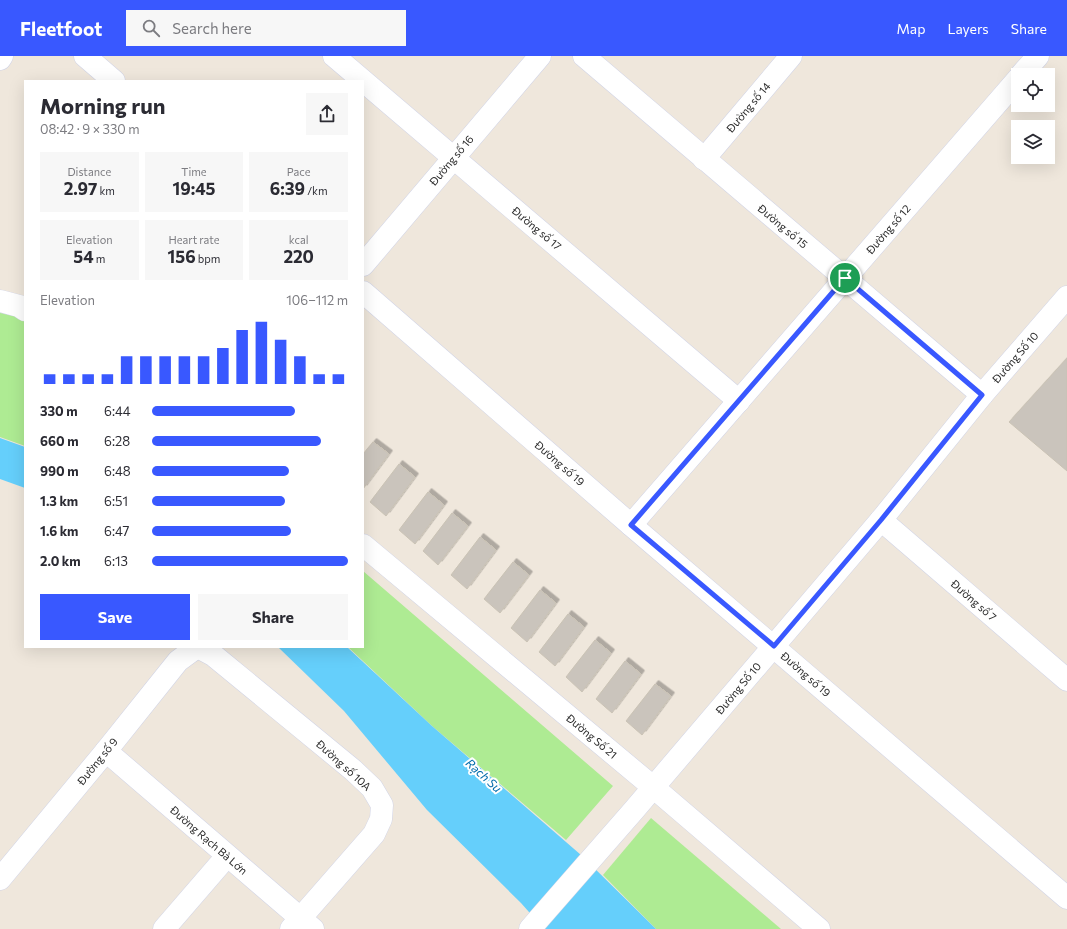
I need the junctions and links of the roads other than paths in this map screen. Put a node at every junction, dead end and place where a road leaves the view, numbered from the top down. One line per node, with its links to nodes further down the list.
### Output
1 (2, 56): 8 (street)
2 (85, 56): 10 (street)
3 (334, 56): 11 (street, Đường số 17)
4 (540, 56): 14 (street, Đường số 16)
5 (584, 56): 15 (street, Đường số 15)
6 (791, 56): 15 (street, Đường số 14)
7 (1038, 56): 9 (street)
8 (0, 59)
9 (1027, 68)
10 (113, 80)
11 (362, 80)
12 (364, 82): 14 (street, Đường số 17)
13 (1011, 87): 17 (street, Đường số 12)
14 (454, 158): 16 (street, Đường số 16); 23 (street, Đường số 17)
15 (704, 159): 17 (street, Đường số 15)
16 (364, 264)
17 (845, 278): 22 (street, Đường số 15); 23 (street, Đường số 12)
18 (364, 293): 25 (street, Đường số 19)
19 (1067, 297): 22 (street, Đường Số 10)
20 (0, 301): 21 (street)
21 (24, 309)
22 (982, 395): 24 (street, Đường Số 10)
23 (739, 400): 25 (street, Đường số 12)
24 (881, 520): 27 (street, Đường Số 10); 30 (street, Đường số 7)
25 (631, 525): 27 (street, Đường số 19)
26 (364, 546): 32 (street, Đường Số 21)
27 (774, 646): 32 (street, Đường Số 10); 35 (street, Đường số 19)
28 (197, 648): 31 (street, Đường số 9)
29 (200, 648): 36 (street, Đường số 10A)
30 (1066, 678)
31 (106, 752): 33 (street, Đường Rạch Bà Lớn); 34 (street, Đường số 9)
32 (653, 787): 38 (street, Đường Số 10); 39 (street, Đường Số 21)
33 (227, 856): 36 (street, Đường Rạch Bà Lớn); 37 (street)
34 (0, 879)
35 (1067, 898)
36 (302, 925)
37 (164, 929)
38 (530, 929)
39 (819, 929)

